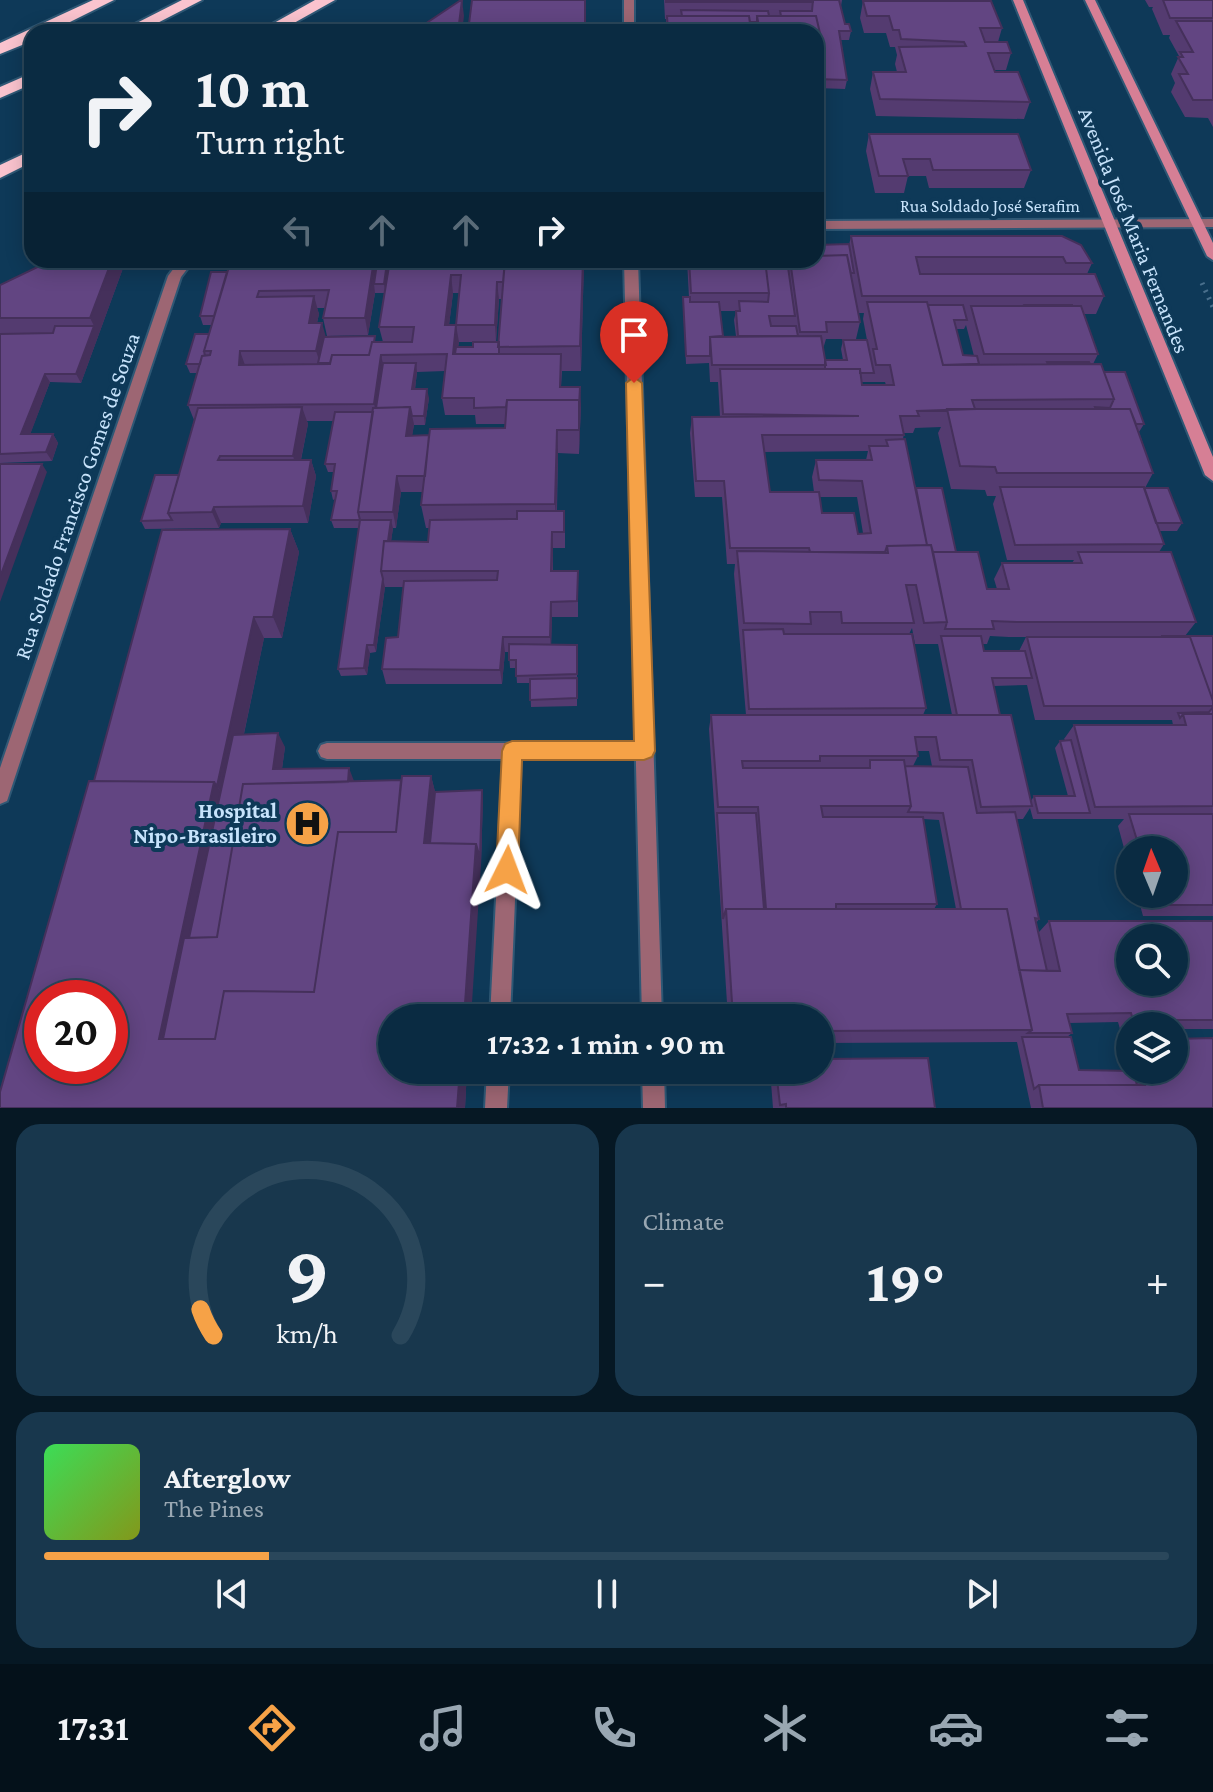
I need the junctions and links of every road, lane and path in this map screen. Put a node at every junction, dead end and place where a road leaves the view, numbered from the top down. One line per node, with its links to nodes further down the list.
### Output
1 (106, 0): 7 (highway)
2 (194, 0): 8 (highway)
3 (327, 0): 9 (highway)
4 (629, 0): 10 (street)
5 (1018, 0): 17 (main road, Avenida José Maria Fernandes)
6 (1090, 0): 18 (main road)
7 (54, 24)
8 (144, 24)
9 (281, 24)
10 (629, 24)
11 (24, 38): 12 (highway)
12 (0, 49)
13 (24, 82): 14 (highway)
14 (0, 93)
15 (24, 159): 16 (highway)
16 (0, 172)
17 (1110, 223): 18 (street, Rua Soldado José Serafim); 20 (street, Rua Soldado José Serafim); 26 (main road, Avenida José Maria Fernandes)
18 (1197, 223): 19 (street, Rua Soldado José Serafim); 21 (main road)
19 (1213, 223)
20 (824, 225)
21 (1213, 256)
22 (181, 268): 30 (street, Rua Soldado Francisco Gomes de Souza)
23 (631, 268): 29 (street)
24 (1197, 272): 25 (path)
25 (1213, 307)
26 (1213, 475)
27 (327, 751): 28 (street)
28 (512, 751): 29 (street); 31 (street)
29 (644, 751): 32 (street)
30 (0, 795)
31 (501, 1004)
32 (652, 1004)
33 (497, 1084): 35 (street)
34 (653, 1084): 36 (street)
35 (496, 1108)
36 (654, 1108)

